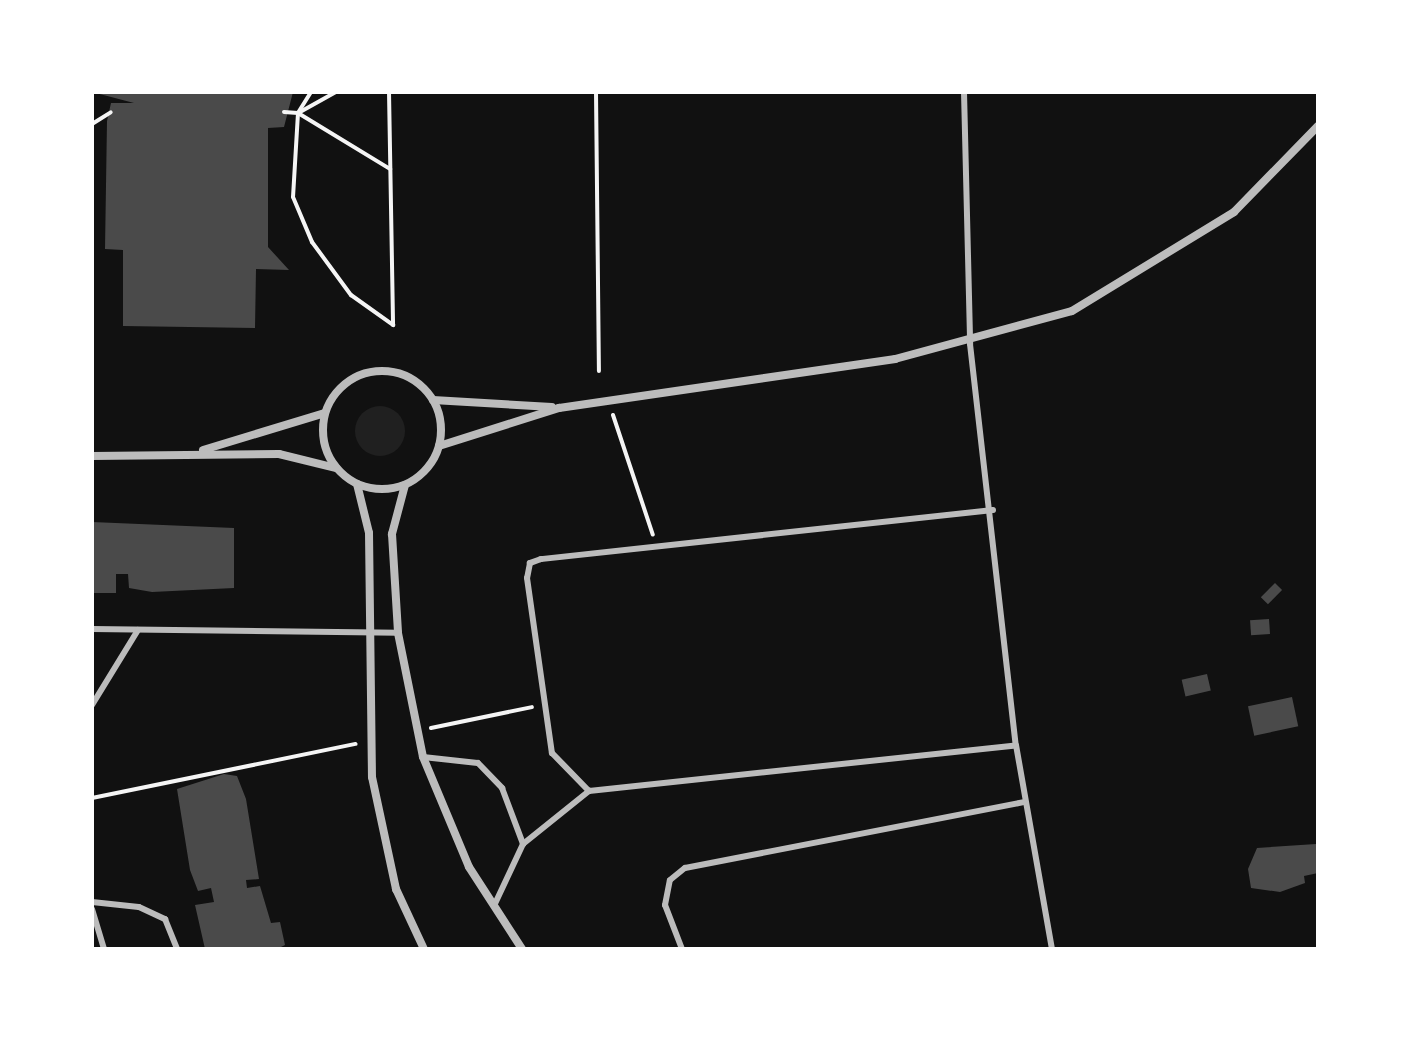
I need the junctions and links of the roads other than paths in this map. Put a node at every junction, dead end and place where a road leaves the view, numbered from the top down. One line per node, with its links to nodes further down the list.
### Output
1 (964, 92): 3 (lane)
2 (1318, 126): 3 (street)
3 (970, 344): 5 (street); 13 (lane)
4 (433, 400): 5 (street); 6 (street); 7 (street)
5 (559, 408): 7 (street)
6 (325, 413): 8 (street); 10 (street)
7 (439, 446): 12 (street)
8 (186, 454): 9 (street); 10 (street)
9 (92, 456)
10 (336, 468): 11 (street)
11 (357, 484): 12 (street); 17 (street)
12 (405, 485): 16 (street)
13 (993, 510): 19 (lane); 21 (lane)
14 (92, 629): 15 (lane)
15 (138, 630): 17 (lane); 18 (lane)
16 (398, 633): 17 (lane); 20 (street)
17 (365, 634): 29 (street)
18 (92, 705)
19 (1016, 745): 21 (lane); 22 (lane)
20 (423, 757): 23 (lane); 25 (street)
21 (589, 791): 23 (lane)
22 (1024, 802): 31 (lane); 32 (lane)
23 (523, 844): 25 (lane)
24 (92, 902): 28 (lane)
25 (494, 906): 30 (street)
26 (92, 909): 27 (lane)
27 (104, 949)
28 (177, 949)
29 (424, 949)
30 (522, 949)
31 (682, 949)
32 (1052, 949)

